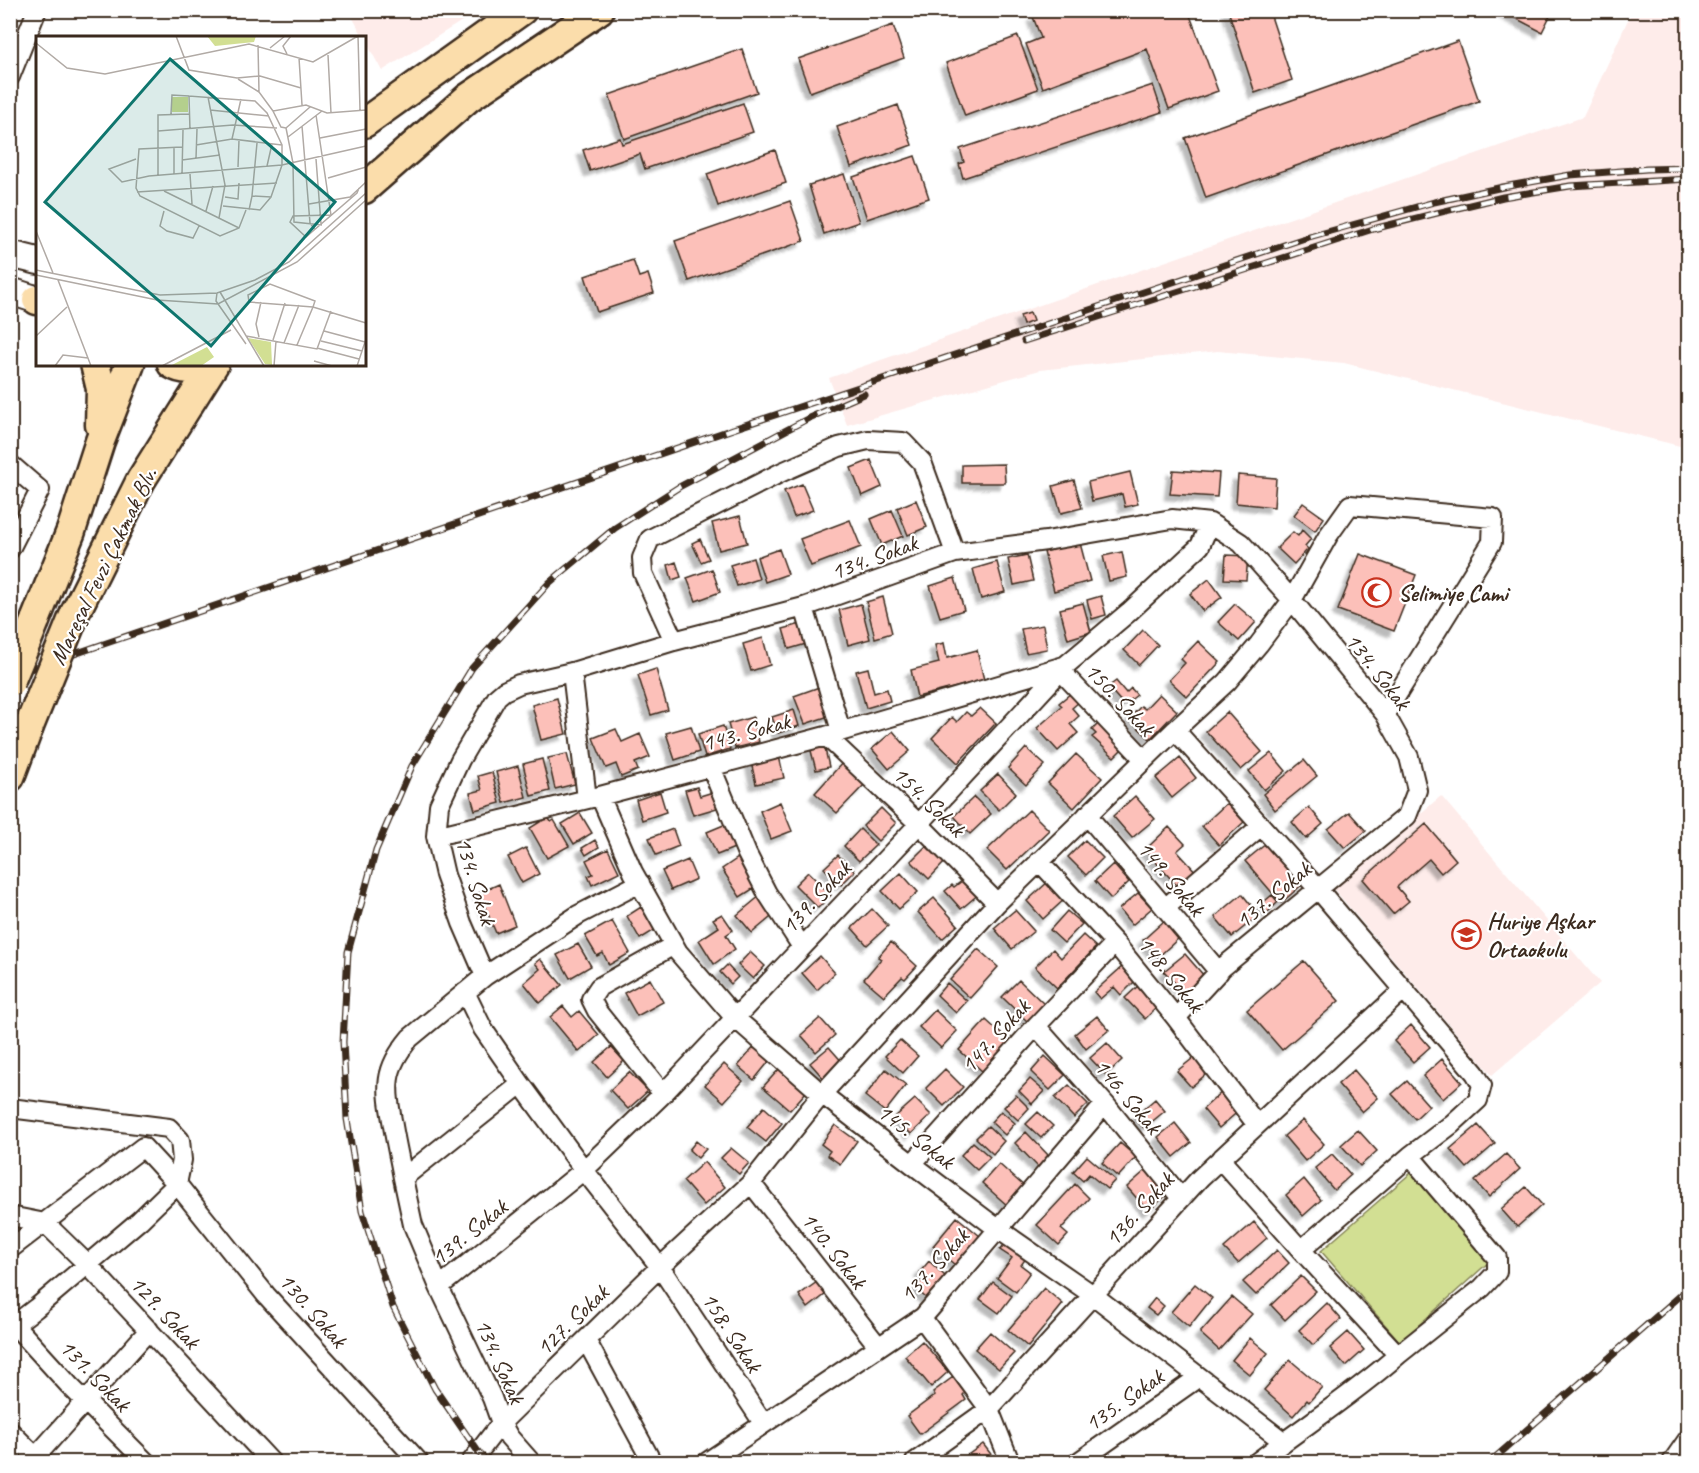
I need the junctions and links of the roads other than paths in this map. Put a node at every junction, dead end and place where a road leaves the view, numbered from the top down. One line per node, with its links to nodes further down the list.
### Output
1 (37, 10): 4 (street)
2 (522, 10): 5 (main road)
3 (598, 10): 6 (main road)
4 (10, 77)
5 (366, 122)
6 (366, 187)
7 (10, 254): 8 (main road)
8 (36, 260)
9 (10, 291): 10 (main road)
10 (36, 300)
11 (95, 366): 16 (main road)
12 (129, 366): 16 (main road, Mareşal Fevzi Çakmak Blv.)
13 (175, 366): 14 (main road)
14 (203, 366)
15 (213, 366): 32 (main road, Mareşal Fevzi Çakmak Blv., bridge)
16 (100, 441): 26 (main road, Mareşal Fevzi Çakmak Blv., bridge)
17 (10, 464): 19 (street)
18 (1210, 523): 20 (street, 134. Sokak); 21 (street, 134. Sokak); 24 (street, 139. Sokak)
19 (10, 549)
20 (955, 553): 22 (street, 134. Sokak); 23 (street)
21 (1292, 600): 27 (street, 134. Sokak); 27 (street, 127. Sokak); 28 (street, 127. Sokak)
22 (804, 607): 23 (street, 134. Sokak); 29 (street)
23 (674, 641): 25 (street, 134. Sokak)
24 (1063, 668): 29 (street, 143. Sokak); 30 (street, 150. Sokak); 36 (street, 139. Sokak)
25 (572, 672): 33 (street, 145. Sokak); 38 (street, 134. Sokak)
26 (10, 682)
27 (1385, 714): 35 (street, 134. Sokak)
28 (1175, 730): 30 (street, 127. Sokak); 37 (street)
29 (833, 734): 31 (street, 143. Sokak); 36 (street, 154. Sokak)
30 (1144, 759): 34 (street, 127. Sokak)
31 (711, 767): 33 (street, 143. Sokak); 46 (street)
32 (10, 777)
33 (593, 797): 38 (street, 143. Sokak); 40 (street, 145. Sokak)
34 (1087, 815): 39 (street, 127. Sokak); 43 (street, 149. Sokak)
35 (1407, 816): 41 (street, 137. Sokak)
36 (919, 824): 42 (street, 154. Sokak); 46 (street, 139. Sokak)
37 (1261, 826): 41 (street); 43 (street)
38 (436, 836): 48 (street, 134. Sokak)
39 (1039, 861): 42 (street, 127. Sokak); 44 (street, 148. Sokak)
40 (640, 883): 45 (street, 145. Sokak); 48 (street, 134. Sokak)
41 (1318, 889): 47 (street, 137. Sokak); 49 (street)
42 (997, 903): 56 (street, 127. Sokak)
43 (1165, 908): 47 (street, 149. Sokak)
44 (1115, 943): 52 (street, 148. Sokak); 53 (street, 147. Sokak)
45 (674, 945): 51 (street, 145. Sokak); 55 (street)
46 (802, 947): 51 (street, 139. Sokak)
47 (1219, 972): 52 (street, 137. Sokak)
48 (485, 976): 50 (street, 134. Sokak)
49 (1403, 990): 59 (street, 136. Sokak); 62 (street)
50 (465, 992): 54 (street); 66 (street, 134. Sokak)
51 (735, 1018): 55 (street, 139. Sokak); 56 (street, 145. Sokak)
52 (1176, 1018): 59 (street, 148. Sokak)
53 (1036, 1026): 57 (street, 146. Sokak); 64 (street, 147. Sokak)
54 (521, 1084): 65 (street, 158. Sokak); 66 (street)
55 (663, 1094): 65 (street, 139. Sokak)
56 (822, 1094): 64 (street, 145. Sokak); 67 (street, 127. Sokak)
57 (1105, 1104): 69 (street, 146. Sokak); 72 (street, 137. Sokak)
58 (10, 1108): 60 (street)
59 (1257, 1125): 63 (street, 136. Sokak)
60 (169, 1128): 61 (street); 68 (street)
61 (143, 1147): 68 (street, 130. Sokak); 71 (street)
62 (1410, 1156): 74 (street); 84 (street)
63 (1220, 1159): 69 (street, 136. Sokak); 74 (street)
64 (912, 1164): 72 (street, 145. Sokak)
65 (584, 1170): 76 (street, 158. Sokak); 77 (street, 139. Sokak)
66 (403, 1178): 77 (street, 134. Sokak)
67 (752, 1183): 76 (street, 127. Sokak); 83 (street, 140. Sokak)
68 (177, 1184): 75 (street); 96 (street, 130. Sokak)
69 (1181, 1198): 78 (street, 136. Sokak)
70 (10, 1216): 71 (street)
71 (45, 1223): 73 (street); 75 (street, 129. Sokak)
72 (998, 1229): 78 (street, 145. Sokak); 79 (street, 137. Sokak)
73 (10, 1249)
74 (1301, 1250): 84 (street)
75 (87, 1264): 80 (street); 81 (street, 129. Sokak)
76 (660, 1267): 82 (street, 127. Sokak); 89 (street, 158. Sokak)
77 (439, 1287): 88 (street, 134. Sokak)
78 (1093, 1295): 85 (street, 145. Sokak); 87 (street, 136. Sokak)
79 (922, 1318): 83 (street, 137. Sokak); 87 (street)
80 (12, 1324): 86 (street, 131. Sokak)
81 (149, 1330): 86 (street); 95 (street, 129. Sokak)
82 (586, 1340): 88 (street, 127. Sokak); 99 (street)
83 (878, 1346): 89 (street, 137. Sokak)
84 (1398, 1355): 92 (street)
85 (1199, 1377): 92 (street, 145. Sokak); 103 (street, 135. Sokak)
86 (85, 1400): 93 (street); 94 (street, 131. Sokak)
87 (989, 1409): 101 (street, 136. Sokak); 102 (street)
88 (501, 1423): 97 (street, 127. Sokak); 98 (street, 134. Sokak)
89 (764, 1423): 100 (street, 137. Sokak)
90 (10, 1431): 93 (street)
91 (1689, 1439): 105 (street)
92 (1284, 1442): 104 (street)
93 (36, 1461)
94 (146, 1462)
95 (271, 1462)
96 (418, 1462)
97 (471, 1462)
98 (531, 1462)
99 (652, 1462)
100 (707, 1462)
101 (915, 1462)
102 (1010, 1462)
103 (1078, 1462)
104 (1257, 1462)
105 (1672, 1462)

